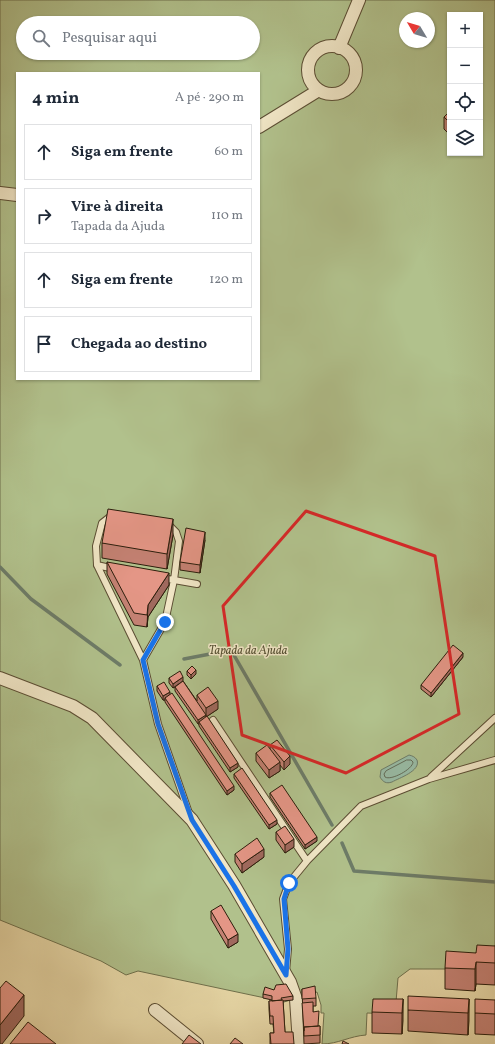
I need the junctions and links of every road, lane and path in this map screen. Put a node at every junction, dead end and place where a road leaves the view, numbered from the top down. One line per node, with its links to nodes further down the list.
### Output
1 (359, 0): 2 (street)
2 (339, 48): 3 (street); 3 (street)
3 (319, 90): 4 (street)
4 (260, 125)
5 (0, 193): 6 (street)
6 (16, 195)
7 (119, 517): 9 (lane)
8 (160, 522): 12 (lane)
9 (97, 566): 10 (lane); 14 (lane)
10 (120, 570)
11 (151, 576): 12 (lane)
12 (174, 580): 13 (lane); 14 (lane)
13 (197, 584)
14 (143, 660): 20 (lane)
15 (0, 678): 20 (street)
16 (495, 718): 19 (lane)
17 (213, 720): 21 (lane)
18 (495, 760): 19 (lane)
19 (429, 779): 21 (lane)
20 (192, 820): 22 (street)
21 (307, 861): 22 (lane)
22 (286, 975): 25 (street)
23 (155, 1010): 24 (street)
24 (197, 1044)
25 (299, 1044)

